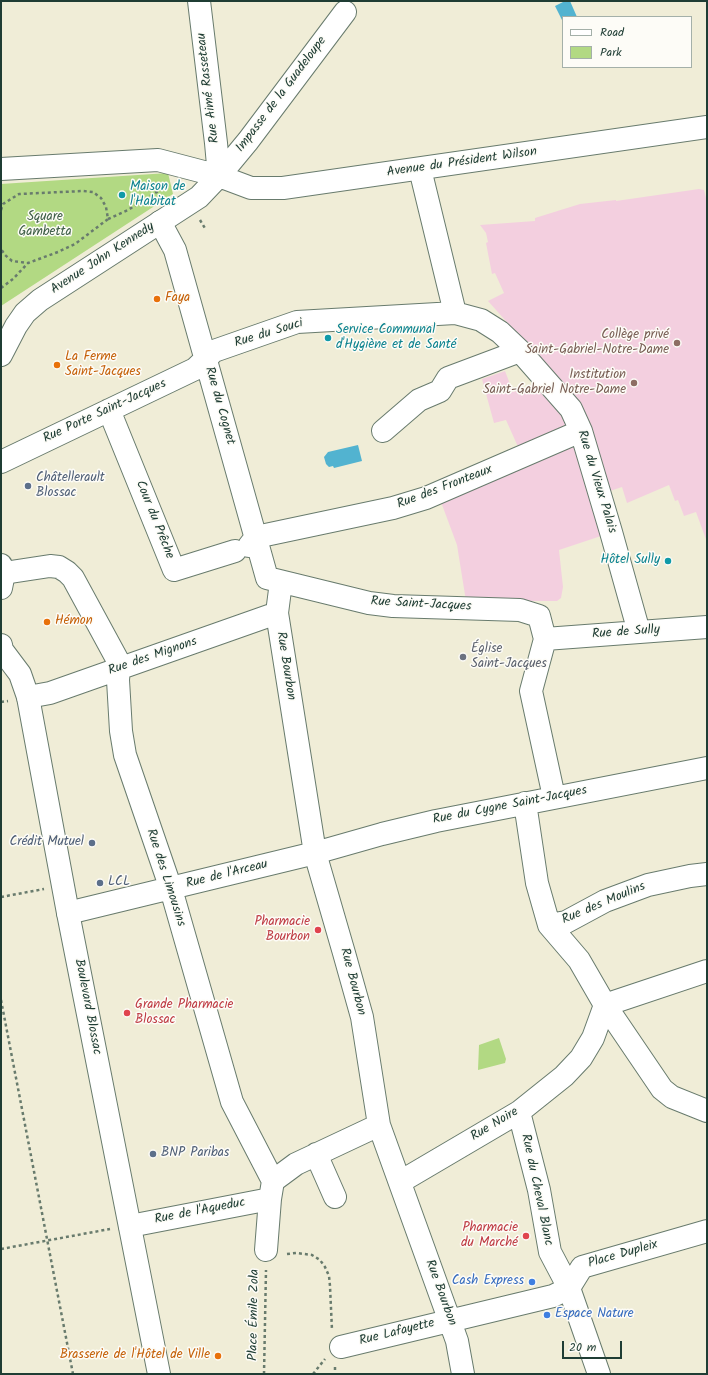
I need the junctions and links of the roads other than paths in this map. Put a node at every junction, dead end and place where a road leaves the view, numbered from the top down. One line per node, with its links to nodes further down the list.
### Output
1 (199, 1): 6 (street, Rue Aimé Rasseteau)
2 (344, 12): 6 (street, Impasse de la Guadeloupe)
3 (707, 127): 5 (street, Avenue du Président Wilson)
4 (1, 169): 6 (street)
5 (420, 169): 6 (street, Avenue du Président Wilson); 9 (street)
6 (219, 176): 7 (street, Avenue John Kennedy)
7 (160, 222): 8 (street, Avenue John Kennedy); 13 (street, Rue du Cognet)
8 (25, 313): 10 (street); 12 (street, Avenue John Kennedy)
9 (456, 313): 11 (street, Rue du Vieux Palais); 13 (street, Rue du Souci)
10 (1, 320)
11 (520, 351): 15 (street); 16 (street, Rue du Vieux Palais)
12 (1, 355)
13 (205, 358): 14 (street, Rue Porte Saint-Jacques); 18 (street, Rue du Cognet)
14 (110, 410): 17 (street, Rue Porte Saint-Jacques); 18 (street, Cour du Prêche)
15 (383, 430)
16 (581, 431): 18 (street, Rue des Fronteaux); 23 (street, Rue du Vieux Palais)
17 (1, 462)
18 (247, 544): 20 (street, Rue du Cognet)
19 (2, 575): 26 (street, Rue des Limousins)
20 (280, 582): 21 (street, Rue Bourbon); 24 (street, Rue Saint-Jacques)
21 (277, 613): 26 (street, Rue des Mignons); 31 (street, Rue Bourbon)
22 (707, 627): 23 (street, Rue de Sully)
23 (639, 632): 24 (street, Rue de Sully)
24 (545, 639): 29 (street)
25 (1, 645): 27 (street, Boulevard Blossac)
26 (119, 668): 27 (street, Rue des Mignons); 33 (street, Rue des Limousins)
27 (28, 698): 34 (street, Boulevard Blossac)
28 (707, 768): 29 (street, Rue du Cygne Saint-Jacques)
29 (554, 797): 30 (street, Rue du Cygne Saint-Jacques)
30 (525, 802): 31 (street, Rue du Cygne Saint-Jacques); 35 (street)
31 (315, 853): 33 (street, Rue de l'Arceau); 40 (street, Rue Bourbon)
32 (707, 874): 35 (street, Rue des Moulins)
33 (171, 889): 34 (street, Rue de l'Arceau); 43 (street, Rue des Limousins)
34 (68, 913): 45 (street, Boulevard Blossac)
35 (549, 925): 37 (street)
36 (707, 971): 37 (street)
37 (605, 1005): 38 (street); 39 (street, Rue Noire)
38 (707, 1111)
39 (519, 1112): 42 (street, Rue Noire); 48 (street, Rue du Cheval Blanc)
40 (378, 1125): 41 (street); 42 (street, Rue Bourbon)
41 (316, 1154): 43 (street); 44 (street)
42 (400, 1182): 49 (street, Rue Bourbon)
43 (271, 1190): 45 (street, Rue de l'Aqueduc); 47 (street)
44 (335, 1197)
45 (130, 1226): 51 (street, Boulevard Blossac)
46 (707, 1231): 48 (street, Place Dupleix)
47 (266, 1253)
48 (569, 1288): 49 (street, Rue Lafayette); 53 (street)
49 (450, 1320): 50 (street, Rue Lafayette); 52 (street, Rue Bourbon)
50 (336, 1347)
51 (159, 1374)
52 (463, 1374)
53 (600, 1374)

